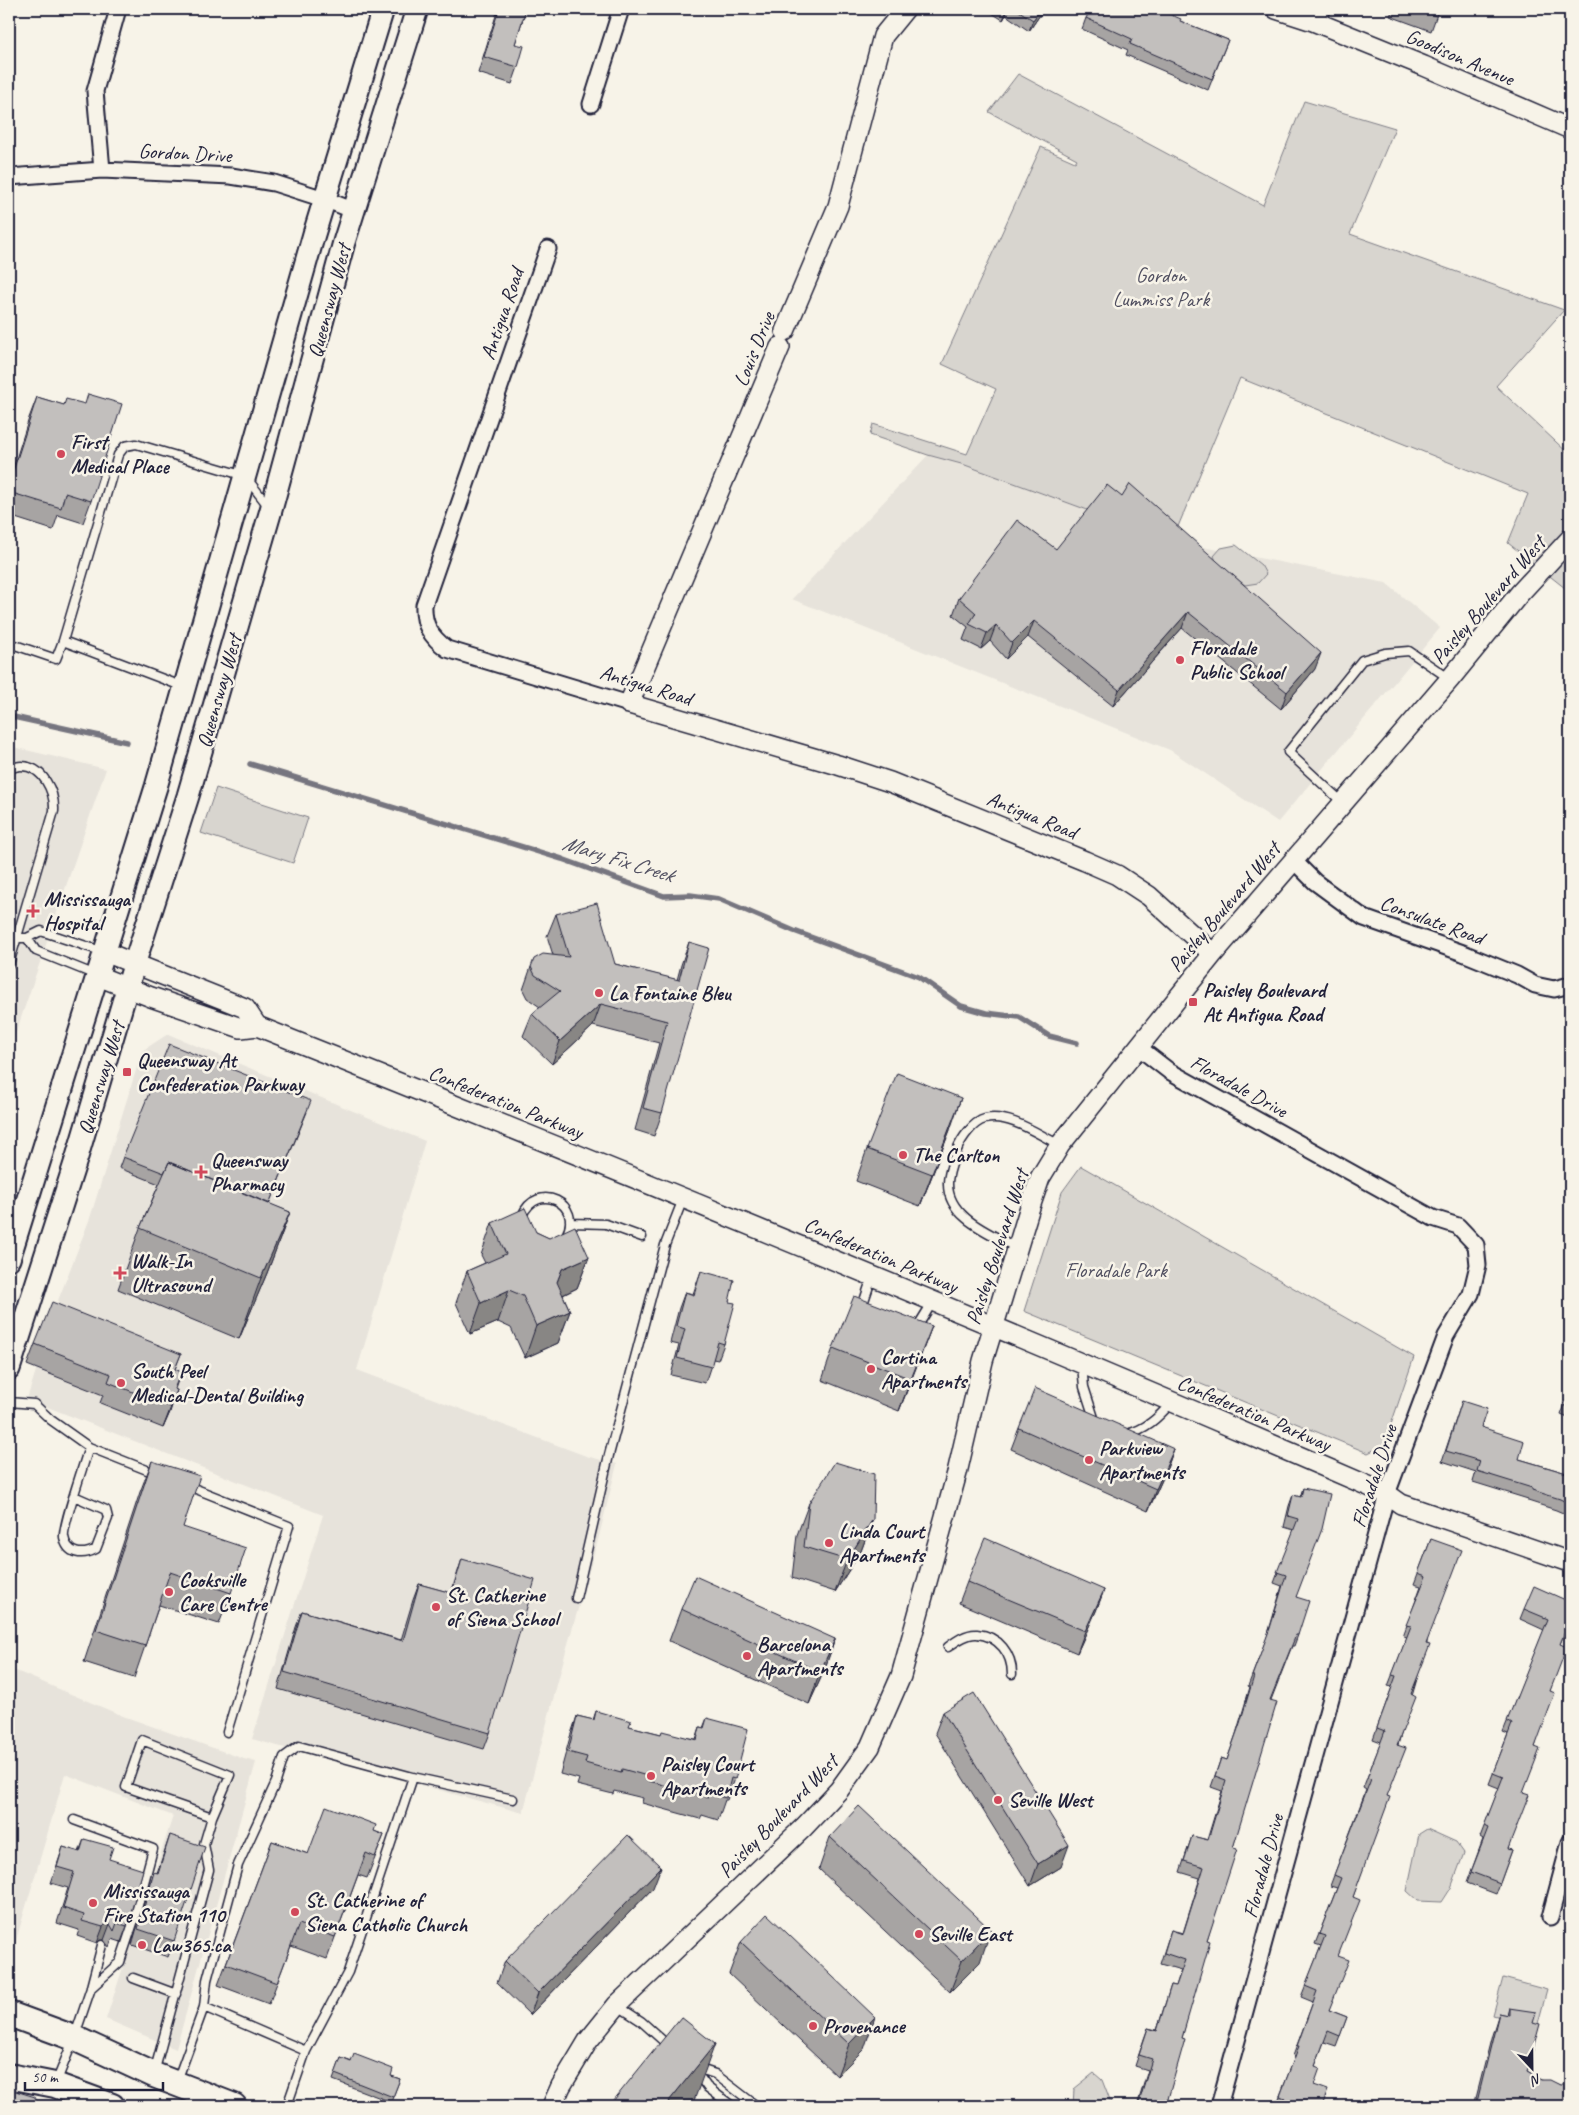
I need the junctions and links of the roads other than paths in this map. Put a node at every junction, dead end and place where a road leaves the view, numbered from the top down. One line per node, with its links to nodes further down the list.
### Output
1 (118, 9): 10 (street)
2 (383, 9): 12 (main road, Queensway West)
3 (417, 9): 13 (main road, Queensway West)
4 (621, 9): 8 (street)
5 (905, 9): 22 (street, Louis Drive)
6 (1276, 9): 7 (street, Goodison Avenue)
7 (1318, 15): 9 (street, Goodison Avenue)
8 (591, 104)
9 (1570, 128)
10 (102, 170): 11 (street, Gordon Drive); 12 (street, Gordon Drive)
11 (9, 177)
12 (324, 199): 13 (street, Gordon Drive); 15 (main road, Queensway West)
13 (354, 211): 16 (main road, Queensway West)
14 (548, 249): 22 (street, Antigua Road)
15 (245, 476): 16 (lane); 18 (lane); 21 (main road, Queensway West)
16 (271, 510): 31 (main road, Queensway West)
17 (1570, 539): 20 (street, Paisley Boulevard West)
18 (63, 642): 19 (lane); 21 (lane)
19 (9, 643)
20 (1450, 679): 24 (street, Paisley Boulevard West); 24 (lane)
21 (186, 687): 28 (main road, Queensway West)
22 (629, 704): 29 (street, Antigua Road)
23 (9, 769): 26 (lane)
24 (1342, 802): 25 (street, Paisley Boulevard West)
25 (1293, 860): 29 (street, Paisley Boulevard West); 33 (street, Consulate Road)
26 (17, 938): 27 (lane); 30 (lane)
27 (27, 938): 28 (lane); 32 (lane)
28 (104, 952): 31 (street, Confederation Parkway); 32 (main road, Queensway West)
29 (1213, 954): 36 (street, Paisley Boulevard West)
30 (9, 964)
31 (134, 964): 34 (main road, Queensway West); 35 (street, Confederation Parkway)
32 (98, 976): 34 (street, Confederation Parkway); 44 (main road, Queensway West)
33 (1570, 985)
34 (128, 988): 35 (street, Confederation Parkway); 51 (main road, Queensway West)
35 (257, 1026): 38 (street, Confederation Parkway)
36 (1138, 1047): 37 (street, Paisley Boulevard West); 59 (street, Floradale Drive)
37 (1060, 1145): 43 (street, Paisley Boulevard West); 43 (lane)
38 (683, 1199): 45 (street, Confederation Parkway); 62 (lane)
39 (571, 1223): 40 (lane); 41 (lane); 42 (lane)
40 (521, 1225)
41 (642, 1237)
42 (558, 1244)
43 (1018, 1248): 48 (street, Paisley Boulevard West)
44 (9, 1259)
45 (873, 1275): 46 (street, Confederation Parkway); 47 (lane)
46 (934, 1301): 48 (street, Confederation Parkway); 49 (lane)
47 (865, 1319)
48 (994, 1327): 50 (street, Confederation Parkway); 76 (street, Paisley Boulevard West)
49 (910, 1331)
50 (1082, 1364): 53 (street, Confederation Parkway); 54 (lane)
51 (9, 1369)
52 (9, 1402): 56 (lane)
53 (1172, 1402): 55 (lane); 59 (street, Confederation Parkway)
54 (1098, 1428)
55 (1116, 1435)
56 (89, 1447): 57 (lane); 60 (lane)
57 (162, 1475)
58 (180, 1483): 65 (lane)
59 (1387, 1494): 61 (street, Confederation Parkway); 95 (street, Floradale Drive)
60 (74, 1496): 60 (lane)
61 (1570, 1562)
62 (576, 1598)
63 (948, 1646): 64 (lane)
64 (1012, 1674)
65 (227, 1732)
66 (413, 1776): 67 (lane); 77 (lane); 81 (lane)
67 (513, 1799)
68 (212, 1817): 68 (lane); 75 (lane)
69 (74, 1820): 74 (lane)
70 (1570, 1842): 71 (street)
71 (1550, 1917)
72 (102, 1944): 74 (lane)
73 (133, 1978): 75 (lane)
74 (91, 1988): 79 (lane)
75 (176, 1994): 84 (lane)
76 (617, 2005): 80 (lane); 93 (street, Paisley Boulevard West)
77 (204, 2007): 81 (lane); 86 (lane)
78 (9, 2014): 79 (main road)
79 (74, 2038): 84 (main road); 87 (lane)
80 (666, 2043): 82 (lane); 83 (lane)
81 (306, 2051): 92 (lane)
82 (660, 2051)
83 (676, 2052)
84 (154, 2075): 86 (main road)
85 (9, 2076): 87 (main road)
86 (176, 2083): 91 (main road)
87 (55, 2085): 88 (main road)
88 (85, 2102): 90 (main road)
89 (754, 2104): 94 (lane)
90 (112, 2106)
91 (234, 2106)
92 (287, 2106)
93 (552, 2106)
94 (732, 2106)
95 (1219, 2106)

